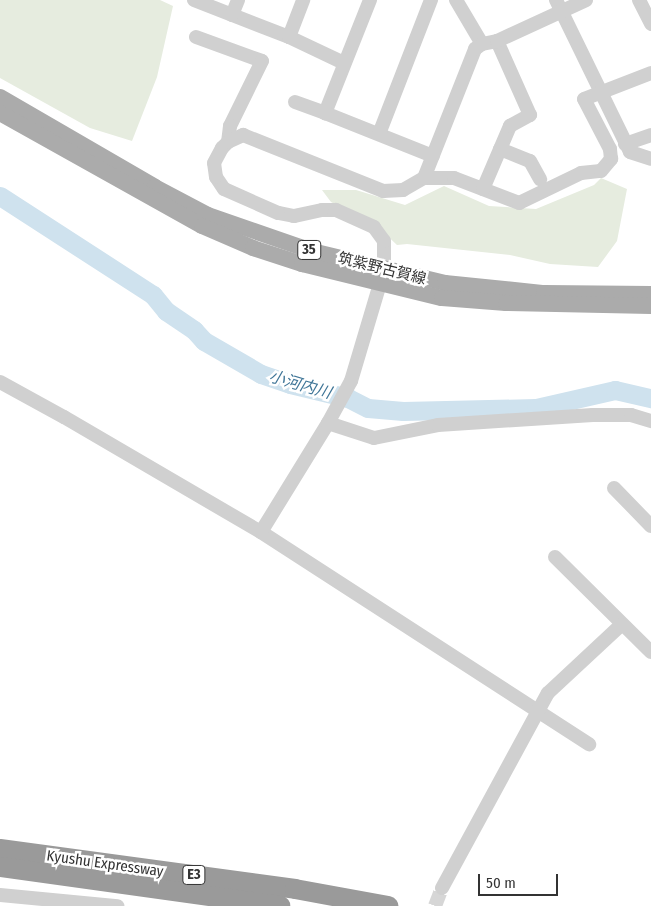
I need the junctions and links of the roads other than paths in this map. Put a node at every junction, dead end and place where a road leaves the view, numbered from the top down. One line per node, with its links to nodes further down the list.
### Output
1 (194, 0): 10 (street)
2 (238, 0): 10 (street)
3 (303, 0): 13 (street)
4 (370, 0): 16 (street)
5 (431, 0): 23 (street)
6 (456, 0): 15 (street)
7 (586, 0): 9 (street)
8 (639, 0): 11 (street)
9 (559, 5): 14 (street); 18 (street)
10 (232, 15): 13 (street)
11 (651, 24)
12 (196, 37): 25 (street)
13 (288, 37): 16 (street)
14 (497, 41): 15 (street); 27 (street)
15 (482, 44): 28 (street)
16 (344, 63): 22 (street)
17 (651, 73): 18 (street)
18 (600, 92): 26 (street); 32 (street)
19 (0, 97): 33 (main road, 筑紫野古賀線 / 35)
20 (295, 102): 22 (street)
21 (0, 113): 33 (main road, 筑紫野古賀線 / 35)
22 (325, 113): 23 (street)
23 (379, 134): 28 (street)
24 (651, 135): 26 (street)
25 (228, 142): 30 (street); 33 (street)
26 (626, 144): 29 (street)
27 (500, 149): 31 (street); 32 (street)
28 (434, 156): 30 (street)
29 (651, 159)
30 (424, 178): 32 (street)
31 (540, 179)
32 (483, 190)
33 (382, 277): 34 (main road, 筑紫野古賀線 / 35); 35 (main road, 筑紫野古賀線 / 35); 37 (street)
34 (651, 294)
35 (651, 306)
36 (0, 382): 41 (street)
37 (330, 419): 38 (street); 41 (street)
38 (651, 421)
39 (614, 488): 40 (street)
40 (651, 526)
41 (261, 532): 45 (street)
42 (555, 557): 43 (street)
43 (621, 624): 44 (street); 45 (street)
44 (651, 652)
45 (538, 712): 46 (street); 49 (street)
46 (588, 744)
47 (0, 849): 53 (highway, Kyushu Expressway / E3)
48 (0, 867): 52 (highway, Kyushu Expressway / E3)
49 (442, 888)
50 (0, 895): 51 (street)
51 (117, 906)
52 (280, 906)
53 (388, 906)

